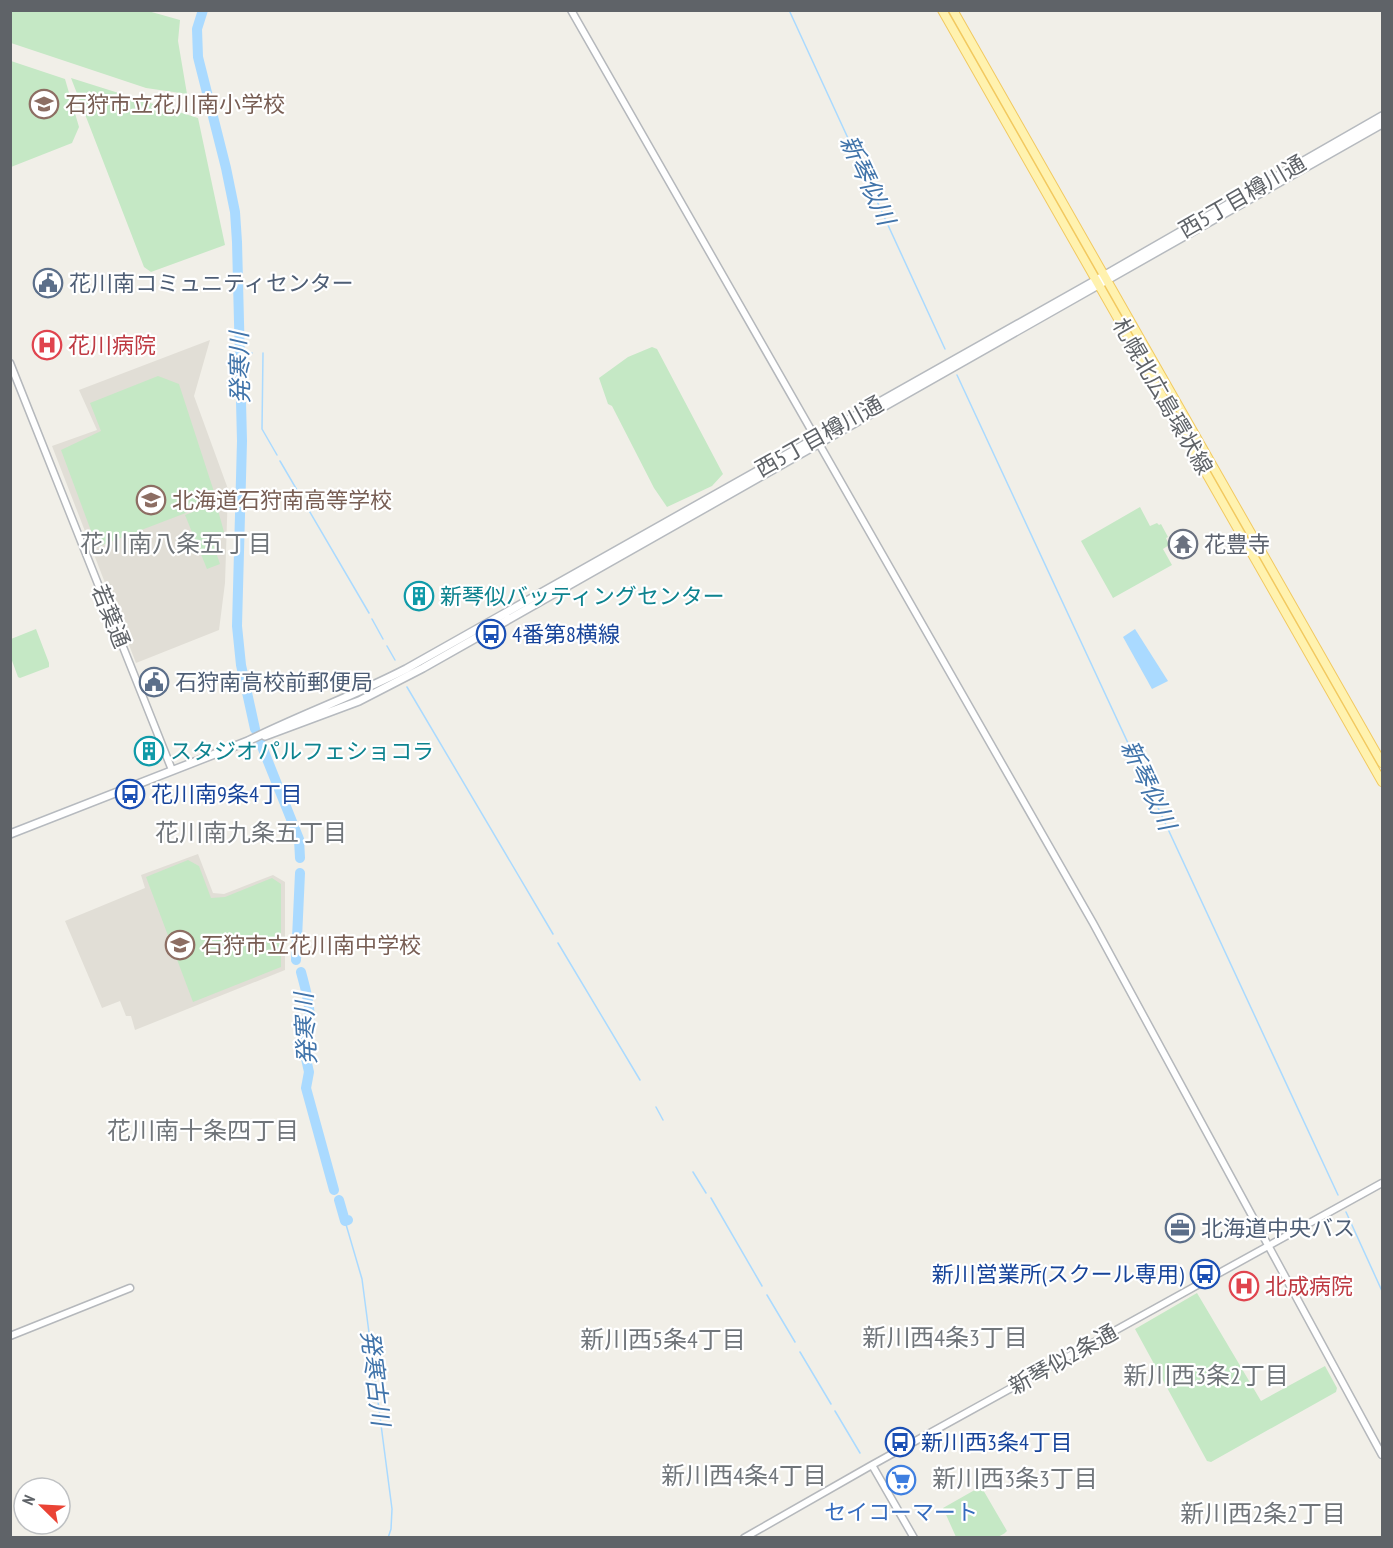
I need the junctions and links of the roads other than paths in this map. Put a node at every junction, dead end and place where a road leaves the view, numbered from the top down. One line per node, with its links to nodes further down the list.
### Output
1 (571, 10): 9 (street)
2 (942, 10): 7 (main road, 札幌北広島環状線)
3 (953, 10): 6 (main road, 札幌北広島環状線)
4 (1383, 116): 6 (main road, 西5丁目樽川通)
5 (1383, 124): 6 (main road, 西5丁目樽川通)
6 (1106, 278): 7 (main road, 西5丁目樽川通); 10 (main road, 札幌北広島環状線)
7 (1098, 283): 9 (main road, 西5丁目樽川通); 12 (main road, 札幌北広島環状線)
8 (10, 363): 11 (street, 若葉通)
9 (817, 441): 11 (main road, 西5丁目樽川通); 15 (street)
10 (1383, 763)
11 (172, 770): 13 (main road, 西5丁目樽川通)
12 (1383, 782)
13 (10, 834)
14 (1383, 1183): 15 (street, 新琴似2条通)
15 (1268, 1245): 18 (street); 19 (street, 新琴似2条通)
16 (130, 1288): 17 (street)
17 (10, 1336)
18 (1383, 1455)
19 (872, 1465): 20 (street, 新琴似2条通); 21 (street)
20 (744, 1538)
21 (914, 1538)

